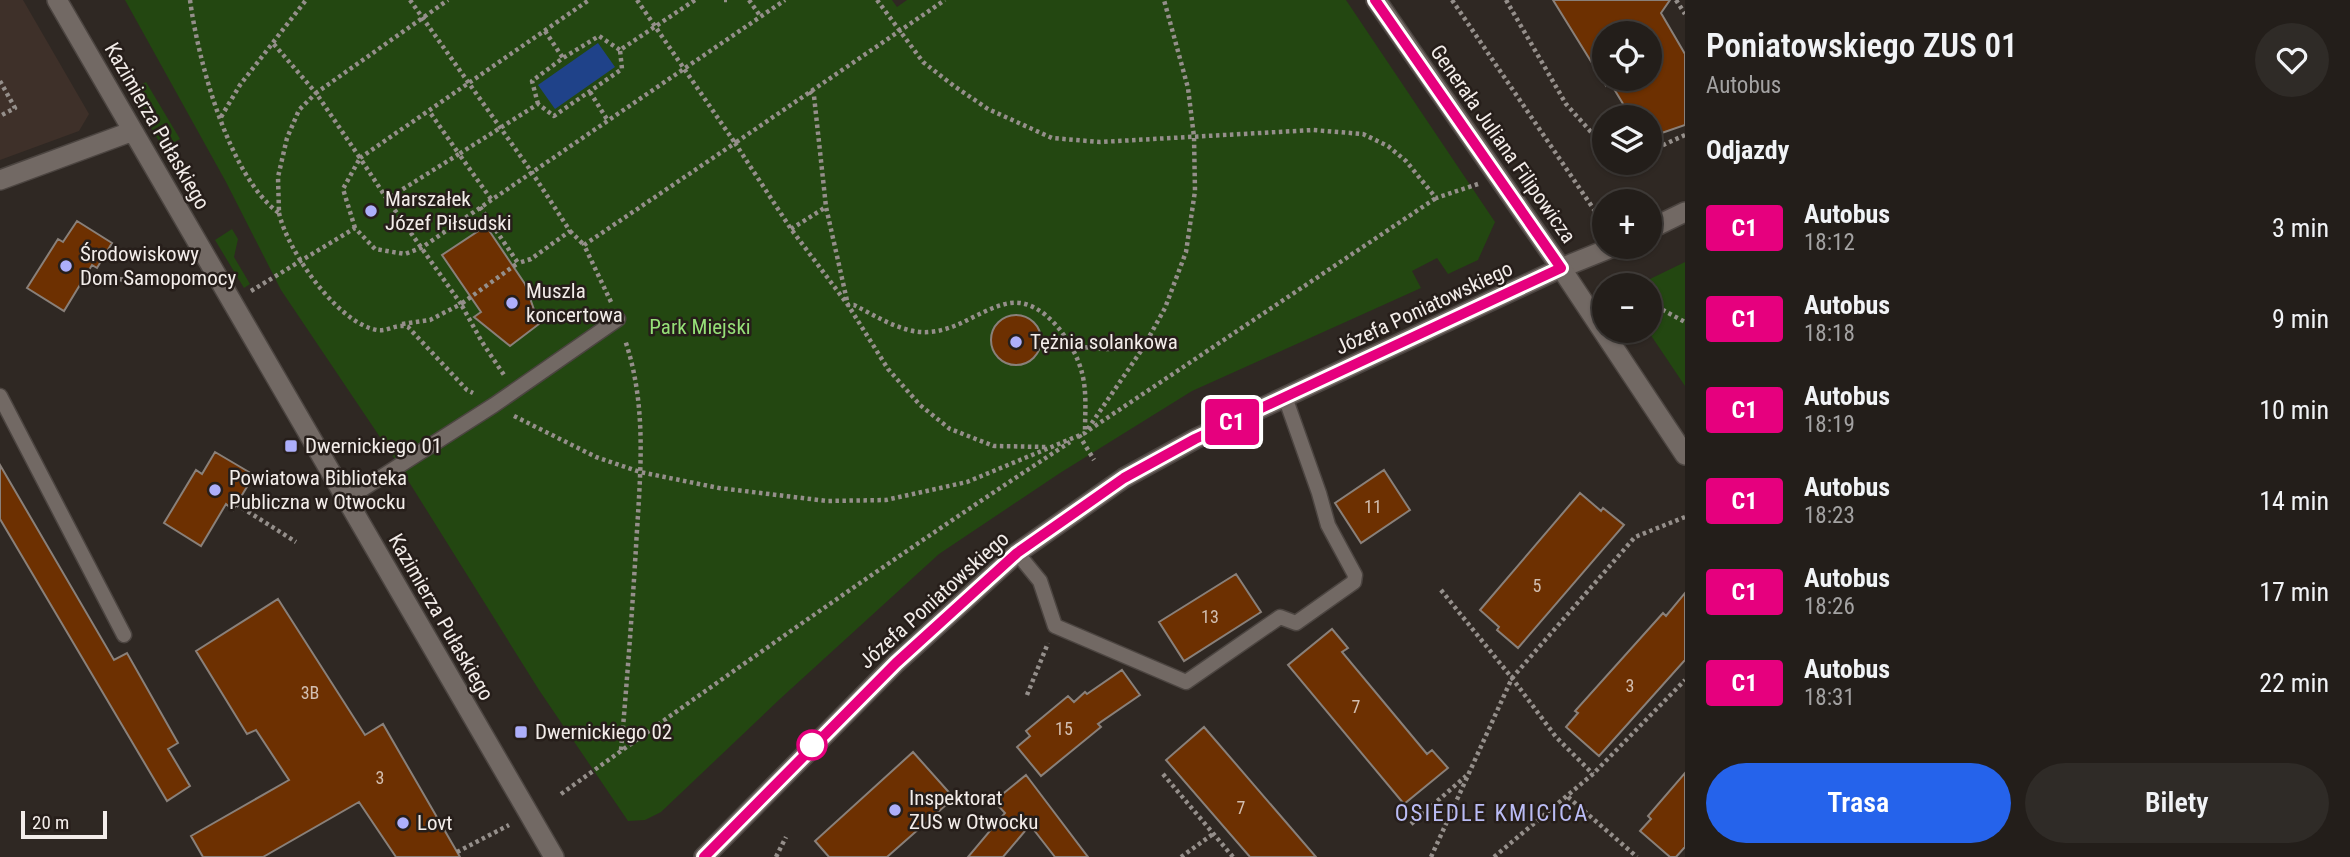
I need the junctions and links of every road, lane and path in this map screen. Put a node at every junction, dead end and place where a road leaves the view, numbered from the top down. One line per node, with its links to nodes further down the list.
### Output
1 (57, 0): 39 (street, Kazimierza Pułaskiego)
2 (190, 0): 36 (path)
3 (306, 0): 24 (path)
4 (410, 0): 19 (path)
5 (448, 0): 19 (path)
6 (589, 0): 22 (path)
7 (636, 0): 21 (path)
8 (695, 0): 21 (path)
9 (749, 0): 20 (path)
10 (785, 0): 20 (path)
11 (877, 0): 23 (path)
12 (945, 0): 23 (path)
13 (1164, 0): 42 (path)
14 (1376, 0): 67 (street, Generała Juliana Filipowicza)
15 (1452, 0): 55 (path)
16 (1506, 0): 40 (path)
17 (1676, 0): 18 (path)
18 (1685, 14)
19 (423, 17): 29 (path); 32 (path)
20 (761, 17): 27 (path)
21 (655, 27): 25 (path); 27 (path)
22 (545, 31): 26 (path); 29 (path)
23 (899, 31): 30 (path); 42 (path)
24 (272, 42): 32 (path); 36 (path)
25 (620, 50): 26 (path); 31 (path)
26 (563, 58): 33 (path)
27 (686, 69): 37 (path); 43 (path)
28 (0, 81): 35 (path)
29 (470, 84): 34 (path); 38 (path)
30 (810, 91): 43 (path); 54 (path)
31 (590, 92): 33 (path); 37 (path)
32 (316, 93): 46 (path); 57 (path)
33 (538, 104): 38 (path)
34 (429, 111): 45 (path); 46 (path)
35 (0, 116)
36 (220, 118): 57 (path)
37 (608, 121): 47 (path)
38 (500, 126): 45 (path); 47 (path)
39 (133, 131): 48 (street); 70 (street, Kazimierza Pułaskiego)
40 (1592, 133)
41 (1685, 135): 44 (path)
42 (1194, 136): 50 (path); 78 (path)
43 (735, 144): 60 (path); 62 (path)
44 (1662, 146)
45 (459, 153): 51 (path); 52 (path)
46 (360, 158): 51 (path); 59 (path)
47 (531, 171): 52 (path); 61 (path)
48 (0, 180)
49 (1478, 183): 50 (path)
50 (1436, 198): 83 (path)
51 (387, 199): 63 (path)
52 (491, 200): 53 (path)
53 (480, 207): 63 (path); 66 (path)
54 (825, 207): 60 (path); 72 (path)
55 (1592, 207)
56 (1685, 212): 58 (street)
57 (279, 213): 65 (path)
58 (1662, 223)
59 (355, 228): 63 (path); 65 (path)
60 (791, 229): 72 (path)
61 (570, 231): 62 (path); 66 (path)
62 (584, 245): 74 (path)
63 (421, 248): 71 (path)
64 (1592, 255): 67 (street, Józefa Poniatowskiego)
65 (302, 260): 70 (path); 76 (path)
66 (517, 263): 71 (path)
67 (1561, 268): 81 (street, Józefa Poniatowskiego); 85 (street, Generała Juliana Filipowicza)
68 (85, 277): 69 (path)
69 (196, 284)
70 (232, 302): 88 (street, Kazimierza Pułaskiego)
71 (461, 304): 76 (path); 79 (path)
72 (848, 304): 77 (path); 84 (path)
73 (1662, 310): 75 (path)
74 (618, 319): 79 (lane); 87 (path)
75 (1685, 322)
76 (401, 324): 82 (path)
77 (1071, 346): 78 (path); 83 (path)
78 (1143, 348): 83 (path)
79 (514, 390): 82 (lane)
80 (0, 396): 95 (lane)
81 (1285, 397): 92 (street, Józefa Poniatowskiego); 94 (lane)
82 (494, 405): 87 (path); 88 (lane)
83 (1082, 434): 84 (path); 86 (path); 99 (path)
84 (1051, 447): 87 (path)
85 (1685, 455)
86 (1094, 460)
87 (640, 472): 99 (path)
88 (347, 499): 110 (street, Kazimierza Pułaskiego)
89 (236, 504): 91 (path)
90 (1685, 517): 96 (path)
91 (296, 542)
92 (1017, 553): 94 (lane); 111 (street, Józefa Poniatowskiego)
93 (1441, 590): 96 (path)
94 (1055, 626): 98 (path)
95 (124, 635)
96 (1512, 678): 101 (path); 102 (path)
97 (1685, 680): 102 (path)
98 (1027, 695)
99 (621, 750): 103 (path)
100 (1163, 774): 107 (path)
101 (1468, 774): 105 (path); 115 (path)
102 (1593, 774): 104 (path)
103 (561, 794)
104 (1568, 797): 116 (path); 117 (path)
105 (1411, 824)
106 (509, 825): 109 (path)
107 (1213, 834): 113 (path); 114 (path)
108 (786, 837): 112 (path)
109 (457, 852)
110 (554, 857)
111 (704, 857)
112 (776, 857)
113 (1181, 857)
114 (1233, 857)
115 (1430, 857)
116 (1494, 857)
117 (1637, 857)

